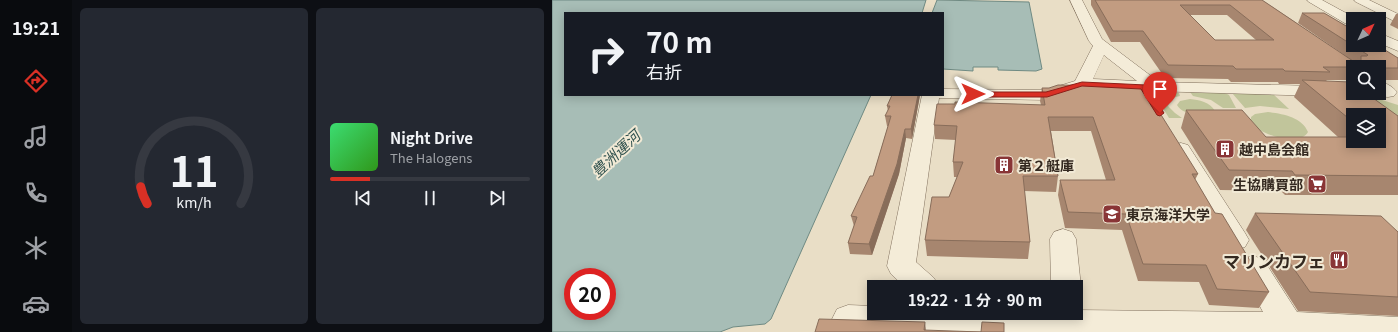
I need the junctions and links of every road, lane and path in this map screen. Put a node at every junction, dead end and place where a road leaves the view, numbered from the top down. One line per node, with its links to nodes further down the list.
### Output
1 (1076, 0): 9 (street)
2 (1085, 0): 3 (street)
3 (1092, 0)
4 (1313, 0): 6 (street)
5 (1360, 0): 7 (street)
6 (1346, 18)
7 (1398, 19)
8 (1386, 40): 10 (street)
9 (1101, 45): 11 (street); 14 (street)
10 (1398, 47)
11 (1082, 84): 13 (street); 14 (street)
12 (1346, 92): 14 (street)
13 (944, 94)
14 (1151, 94)
15 (931, 96): 18 (street)
16 (1172, 133): 23 (street)
17 (1063, 239): 19 (street)
18 (916, 280)
19 (1066, 280)
20 (848, 318): 21 (street)
21 (867, 318)
22 (1083, 319): 23 (street)
23 (1288, 326): 24 (street)
24 (1398, 331)

